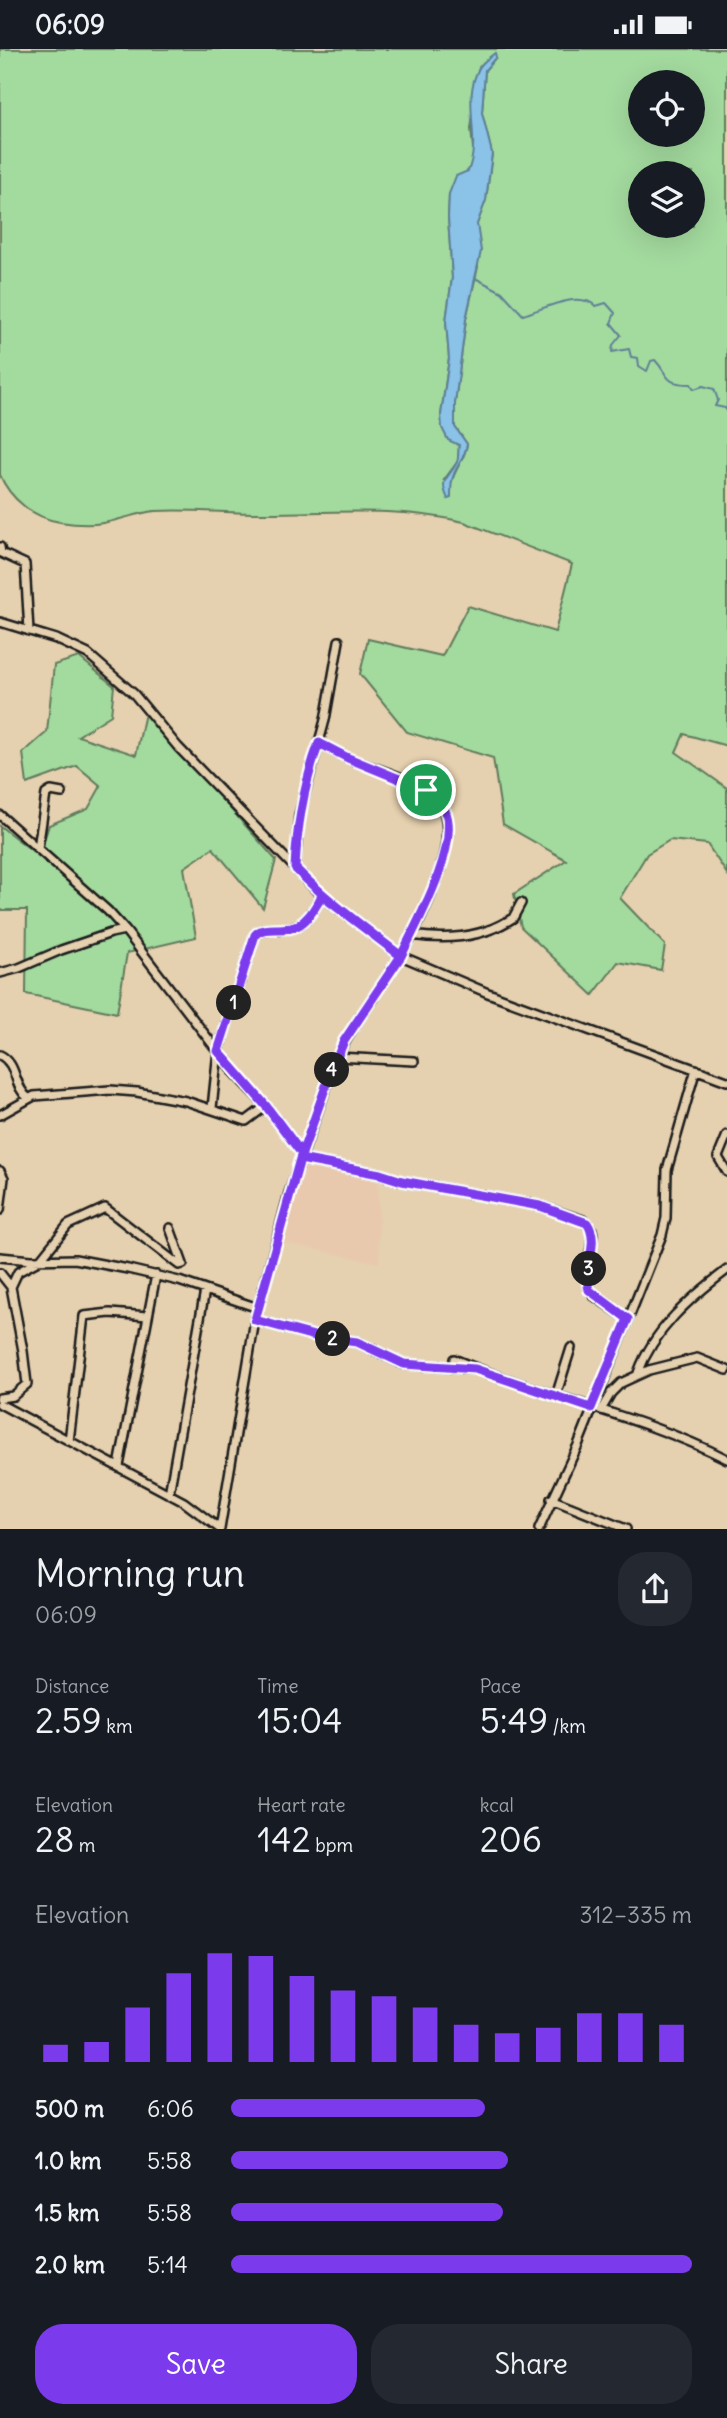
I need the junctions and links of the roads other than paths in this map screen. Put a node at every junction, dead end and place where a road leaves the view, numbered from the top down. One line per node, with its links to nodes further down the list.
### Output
1 (0, 547): 3 (street)
2 (0, 622): 3 (street)
3 (29, 631): 9 (street)
4 (339, 641): 5 (street)
5 (319, 743): 9 (street); 13 (street)
6 (62, 793): 8 (street)
7 (0, 815): 8 (street)
8 (38, 848): 12 (street)
9 (295, 868): 10 (street)
10 (322, 896): 14 (street); 16 (street)
11 (522, 903): 13 (street)
12 (125, 930): 15 (street); 16 (street)
13 (411, 935): 14 (street)
14 (401, 956): 18 (street); 20 (street)
15 (0, 973)
16 (218, 1051): 23 (street); 24 (street)
17 (0, 1055): 22 (street)
18 (337, 1057): 19 (street); 27 (street)
19 (414, 1061)
20 (696, 1069): 21 (street); 42 (street)
21 (727, 1081)
22 (28, 1098): 24 (street); 25 (street)
23 (266, 1106): 24 (street); 27 (street)
24 (212, 1108)
25 (0, 1115)
26 (727, 1135): 29 (street)
27 (301, 1157): 40 (street); 42 (street)
28 (0, 1171): 30 (street)
29 (727, 1172)
30 (0, 1210)
31 (170, 1229): 34 (street)
32 (0, 1257): 33 (street)
33 (40, 1260): 34 (street); 37 (street); 38 (street)
34 (179, 1265): 37 (street)
35 (727, 1270): 46 (street)
36 (0, 1273): 38 (street)
37 (160, 1276): 39 (street); 41 (street)
38 (10, 1287): 48 (street)
39 (205, 1290): 40 (street); 55 (street)
40 (258, 1308): 43 (street)
41 (148, 1316): 52 (street); 54 (street)
42 (628, 1319): 50 (street)
43 (255, 1320): 47 (street); 57 (street)
44 (571, 1348): 47 (street)
45 (727, 1370): 46 (street)
46 (638, 1373): 51 (street)
47 (556, 1395): 50 (street)
48 (0, 1398)
49 (0, 1403): 52 (street)
50 (591, 1408): 51 (street); 56 (street)
51 (601, 1410): 53 (street)
52 (69, 1441): 54 (street)
53 (727, 1459)
54 (119, 1466): 55 (street)
55 (169, 1494): 57 (street)
56 (551, 1500): 58 (street); 59 (street)
57 (220, 1529)
58 (539, 1529)
59 (626, 1529)

